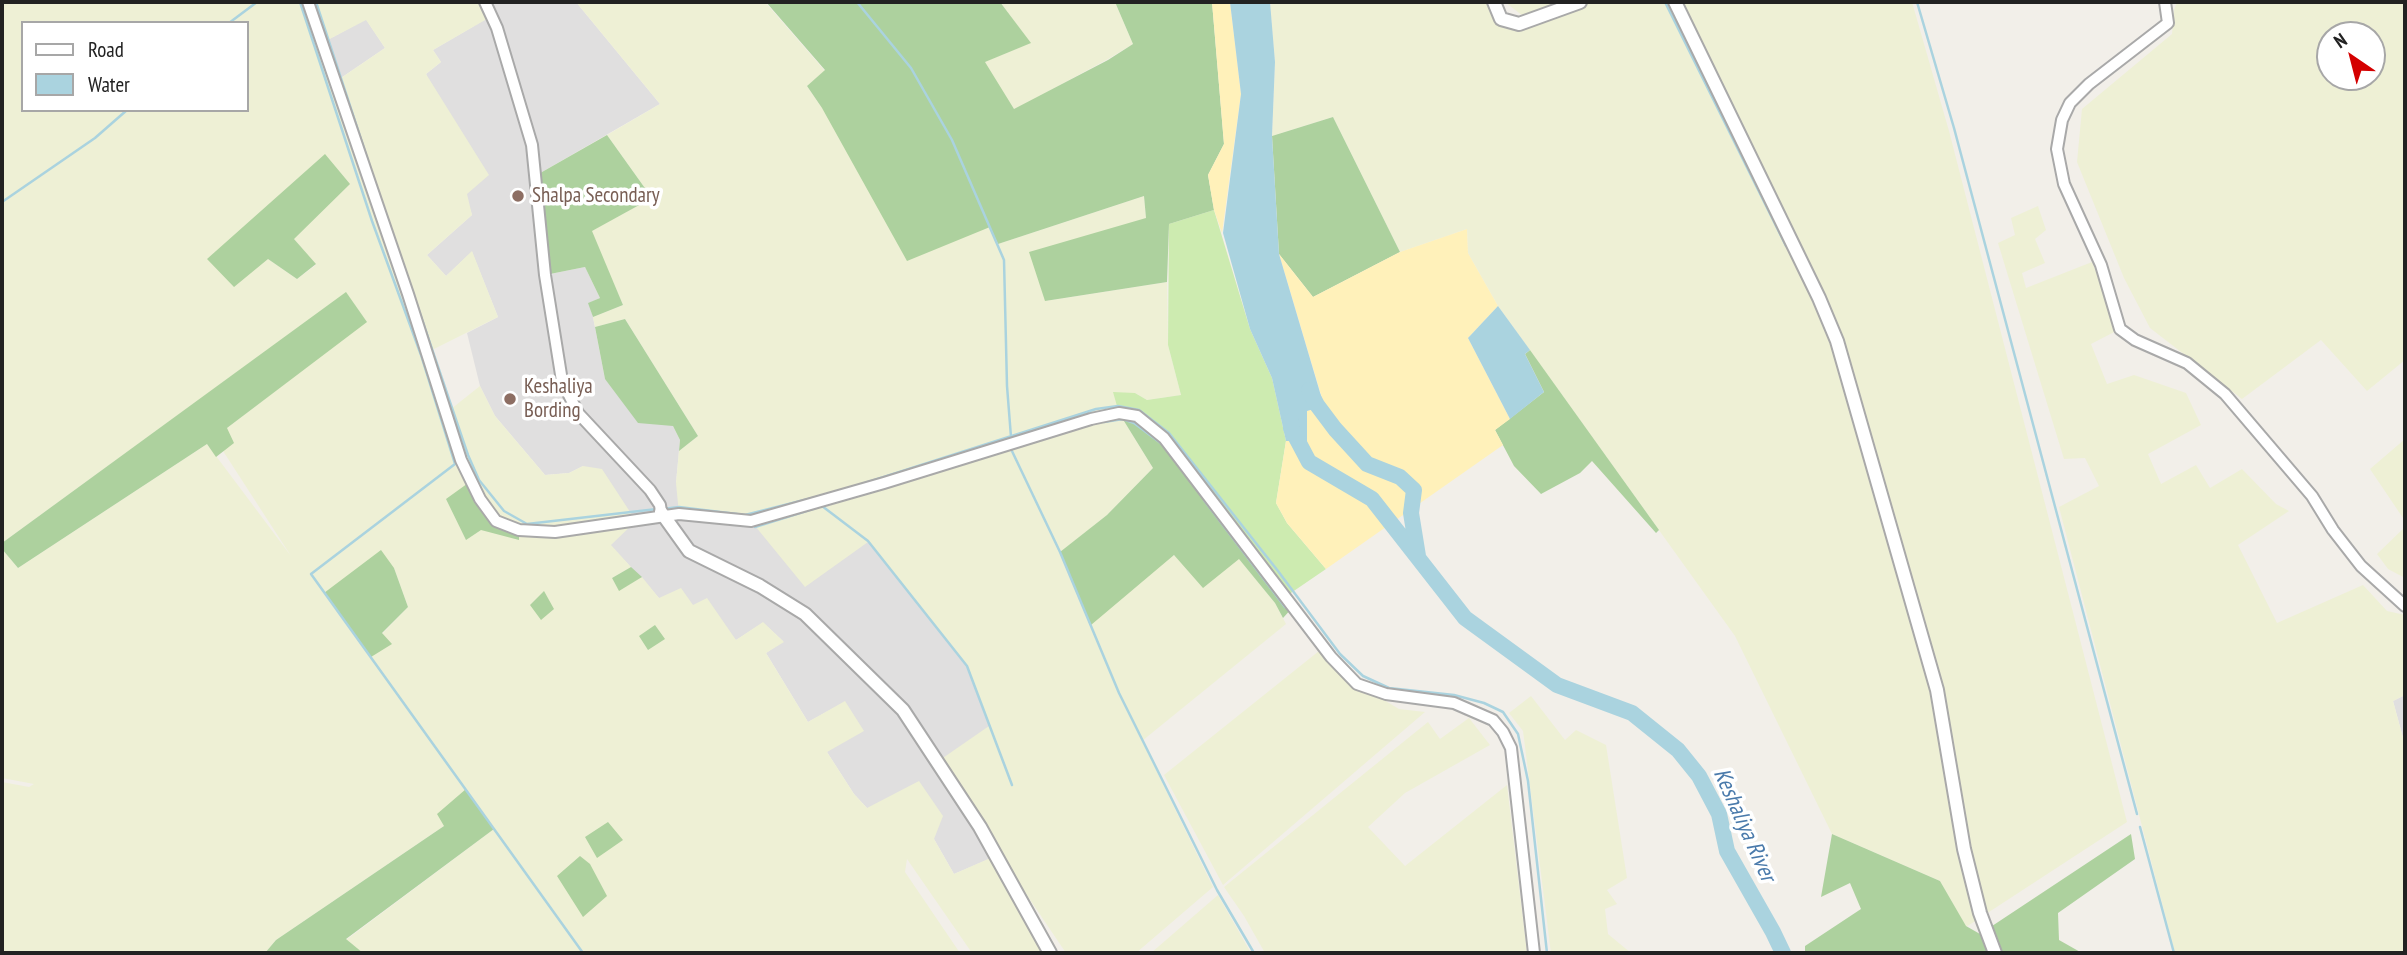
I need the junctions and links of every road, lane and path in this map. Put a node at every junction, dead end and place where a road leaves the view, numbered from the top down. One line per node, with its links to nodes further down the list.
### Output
1 (308, 2): 7 (street)
2 (485, 2): 7 (street)
3 (1494, 2): 4 (street)
4 (1580, 2)
5 (1675, 2): 11 (street)
6 (2165, 2): 8 (street)
7 (661, 512): 9 (street); 10 (street)
8 (2405, 606)
9 (1050, 953)
10 (1534, 953)
11 (1995, 953)

